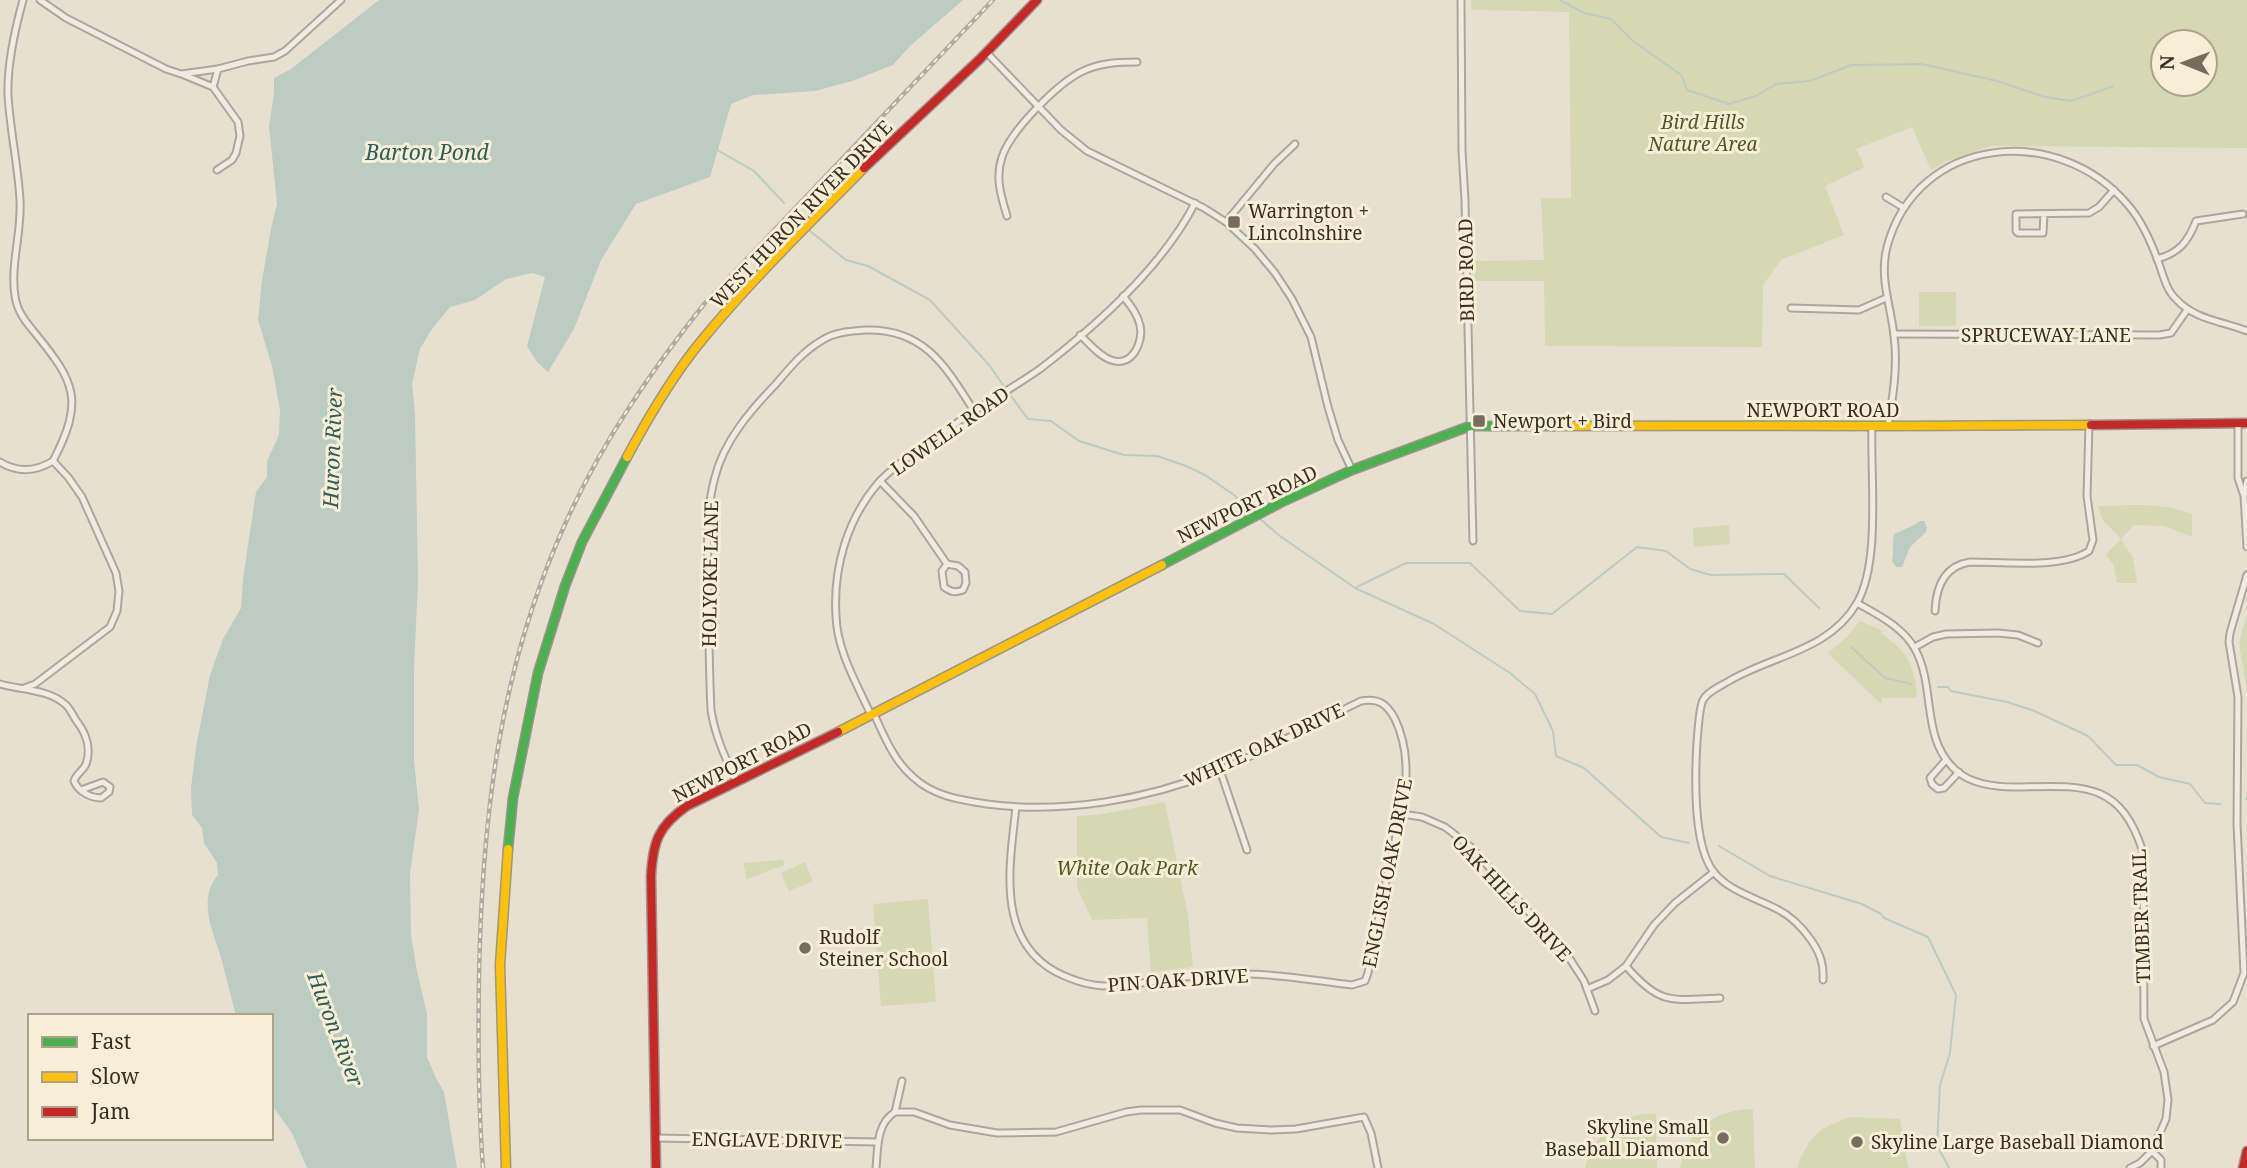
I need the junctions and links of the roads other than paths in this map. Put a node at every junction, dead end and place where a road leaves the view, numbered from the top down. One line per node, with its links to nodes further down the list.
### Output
1 (23, 0): 36 (street)
2 (40, 0): 9 (street)
3 (341, 0): 8 (street)
4 (1037, 0): 6 (main road, WEST HURON RIVER DRIVE)
5 (1461, 0): 34 (street, BIRD ROAD)
6 (987, 53): 11 (street); 77 (main road, WEST HURON RIVER DRIVE)
7 (1136, 62): 11 (street)
8 (218, 69): 9 (street); 10 (street)
9 (181, 74): 10 (street)
10 (213, 87): 13 (street)
11 (1039, 108): 16 (street); 20 (street)
12 (1295, 144): 21 (street)
13 (217, 170)
14 (2114, 190): 17 (street); 18 (street); 22 (street)
15 (1886, 197): 17 (street)
16 (1195, 203): 21 (street); 23 (street, LOWELL ROAD)
17 (1903, 208): 24 (street)
18 (2043, 214): 18 (street)
19 (2243, 214): 22 (street)
20 (1007, 216)
21 (1226, 222): 38 (street)
22 (2157, 259): 26 (street)
23 (1123, 296): 29 (street, LOWELL ROAD); 29 (street)
24 (1886, 298): 25 (street); 28 (street)
25 (1791, 308)
26 (2187, 310): 27 (street); 28 (street, SPRUCEWAY LANE)
27 (2247, 331)
28 (1894, 334): 35 (street)
29 (1080, 335): 30 (street, LOWELL ROAD)
30 (974, 411): 39 (street, LOWELL ROAD); 57 (street, HOLYOKE LANE)
31 (2242, 423): 32 (main road, NEWPORT ROAD); 41 (street)
32 (2089, 424): 35 (main road, NEWPORT ROAD); 47 (street)
33 (1872, 425): 34 (main road, NEWPORT ROAD); 35 (main road, NEWPORT ROAD); 46 (street)
34 (1470, 426): 38 (main road, NEWPORT ROAD); 42 (street, BIRD ROAD)
35 (1888, 426)
36 (53, 461): 37 (street); 51 (street)
37 (0, 462)
38 (1352, 470): 53 (main road, NEWPORT ROAD)
39 (880, 481): 44 (street); 53 (street, LOWELL ROAD)
40 (2247, 481): 41 (street)
41 (2244, 496): 43 (street)
42 (1473, 541)
43 (2247, 547)
44 (947, 564): 44 (street)
45 (2247, 575): 69 (street)
46 (1857, 603): 49 (street, TIMBER TRAIL); 62 (street)
47 (1935, 611)
48 (2038, 642): 49 (street)
49 (1914, 647): 54 (street, TIMBER TRAIL)
50 (0, 684): 51 (street)
51 (24, 688): 58 (street)
52 (1361, 701): 55 (street, WHITE OAK DRIVE); 60 (street, ENGLISH OAK DRIVE)
53 (873, 715): 57 (main road, NEWPORT ROAD); 59 (street, WHITE OAK DRIVE)
54 (1946, 760): 56 (street, TIMBER TRAIL); 56 (street)
55 (1220, 770): 59 (street, WHITE OAK DRIVE); 61 (street)
56 (1959, 772): 69 (street, TIMBER TRAIL)
57 (736, 781): 72 (main road, NEWPORT ROAD)
58 (81, 790): 58 (street)
59 (1016, 807): 65 (street, PIN OAK DRIVE)
60 (1402, 814): 65 (street, ENGLISH OAK DRIVE); 66 (street, OAK HILLS DRIVE)
61 (1247, 850)
62 (1714, 872): 63 (street); 64 (street)
63 (1626, 966): 66 (street); 67 (street)
64 (1823, 980)
65 (1359, 984)
66 (1587, 989): 68 (street, OAK HILLS DRIVE)
67 (1720, 998)
68 (1595, 1012)
69 (2154, 1046): 74 (street, TIMBER TRAIL)
70 (902, 1081): 71 (street)
71 (895, 1112): 73 (street); 80 (street)
72 (656, 1139): 73 (street, ENGLAVE DRIVE); 78 (main road, NEWPORT ROAD)
73 (878, 1142): 79 (street)
74 (2152, 1151): 76 (street, TIMBER TRAIL); 82 (street)
75 (2247, 1151): 83 (main road)
76 (2142, 1166): 81 (street, TIMBER TRAIL)
77 (506, 1168)
78 (656, 1168)
79 (876, 1168)
80 (1378, 1168)
81 (2130, 1168)
82 (2161, 1168)
83 (2243, 1168)

